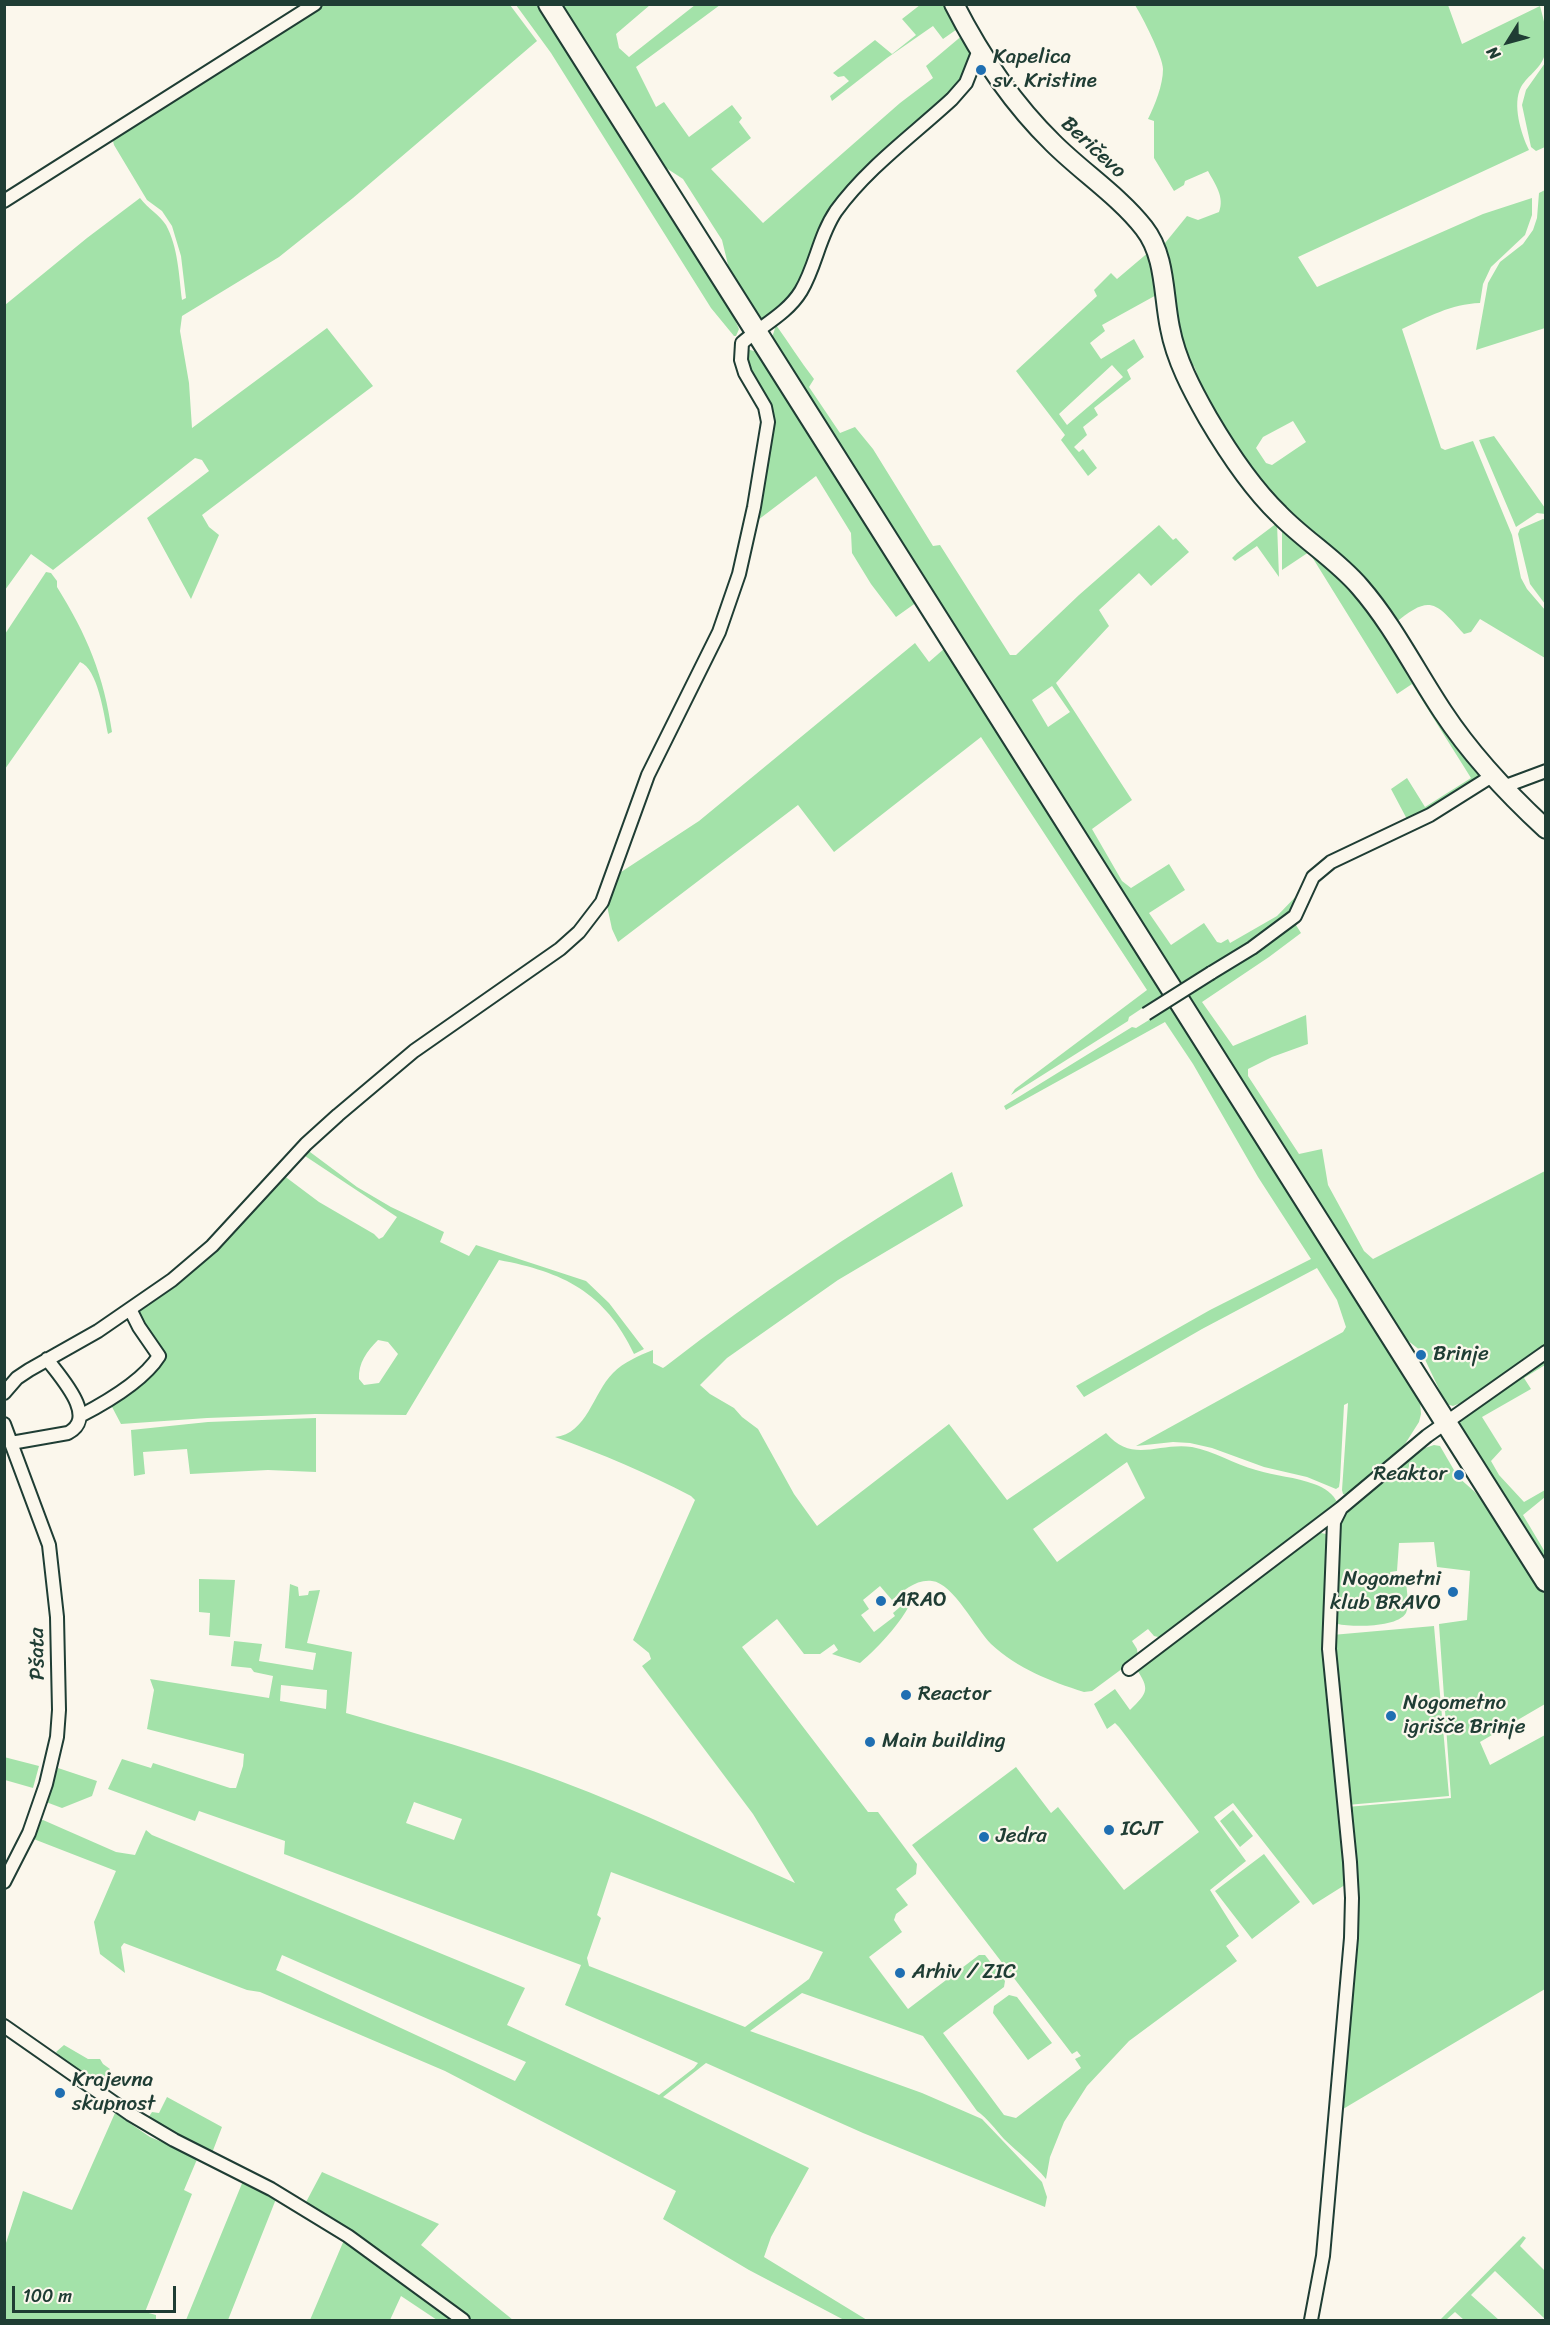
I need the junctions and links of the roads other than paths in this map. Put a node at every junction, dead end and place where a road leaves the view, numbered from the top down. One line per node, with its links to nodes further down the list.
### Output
1 (315, 4): 5 (street)
2 (549, 4): 6 (main road)
3 (954, 4): 4 (street, Beričevo)
4 (979, 50): 6 (street); 8 (street, Beričevo)
5 (4, 201)
6 (756, 332): 11 (street); 16 (main road)
7 (1545, 771): 8 (street)
8 (1497, 782): 9 (street, Beričevo); 10 (street, bridge)
9 (1545, 829)
10 (1146, 1014)
11 (130, 1309): 13 (street); 15 (street)
12 (1545, 1352): 16 (street)
13 (48, 1359): 14 (street); 15 (street)
14 (4, 1393)
15 (80, 1416): 18 (street)
16 (1444, 1423): 19 (street); 20 (main road)
17 (4, 1424): 18 (street, Pšata)
18 (11, 1443): 22 (street, Pšata)
19 (1341, 1508): 21 (street); 25 (street)
20 (1545, 1581)
21 (1129, 1669)
22 (4, 1882)
23 (4, 2026): 24 (street)
24 (463, 2320)
25 (1311, 2320)

